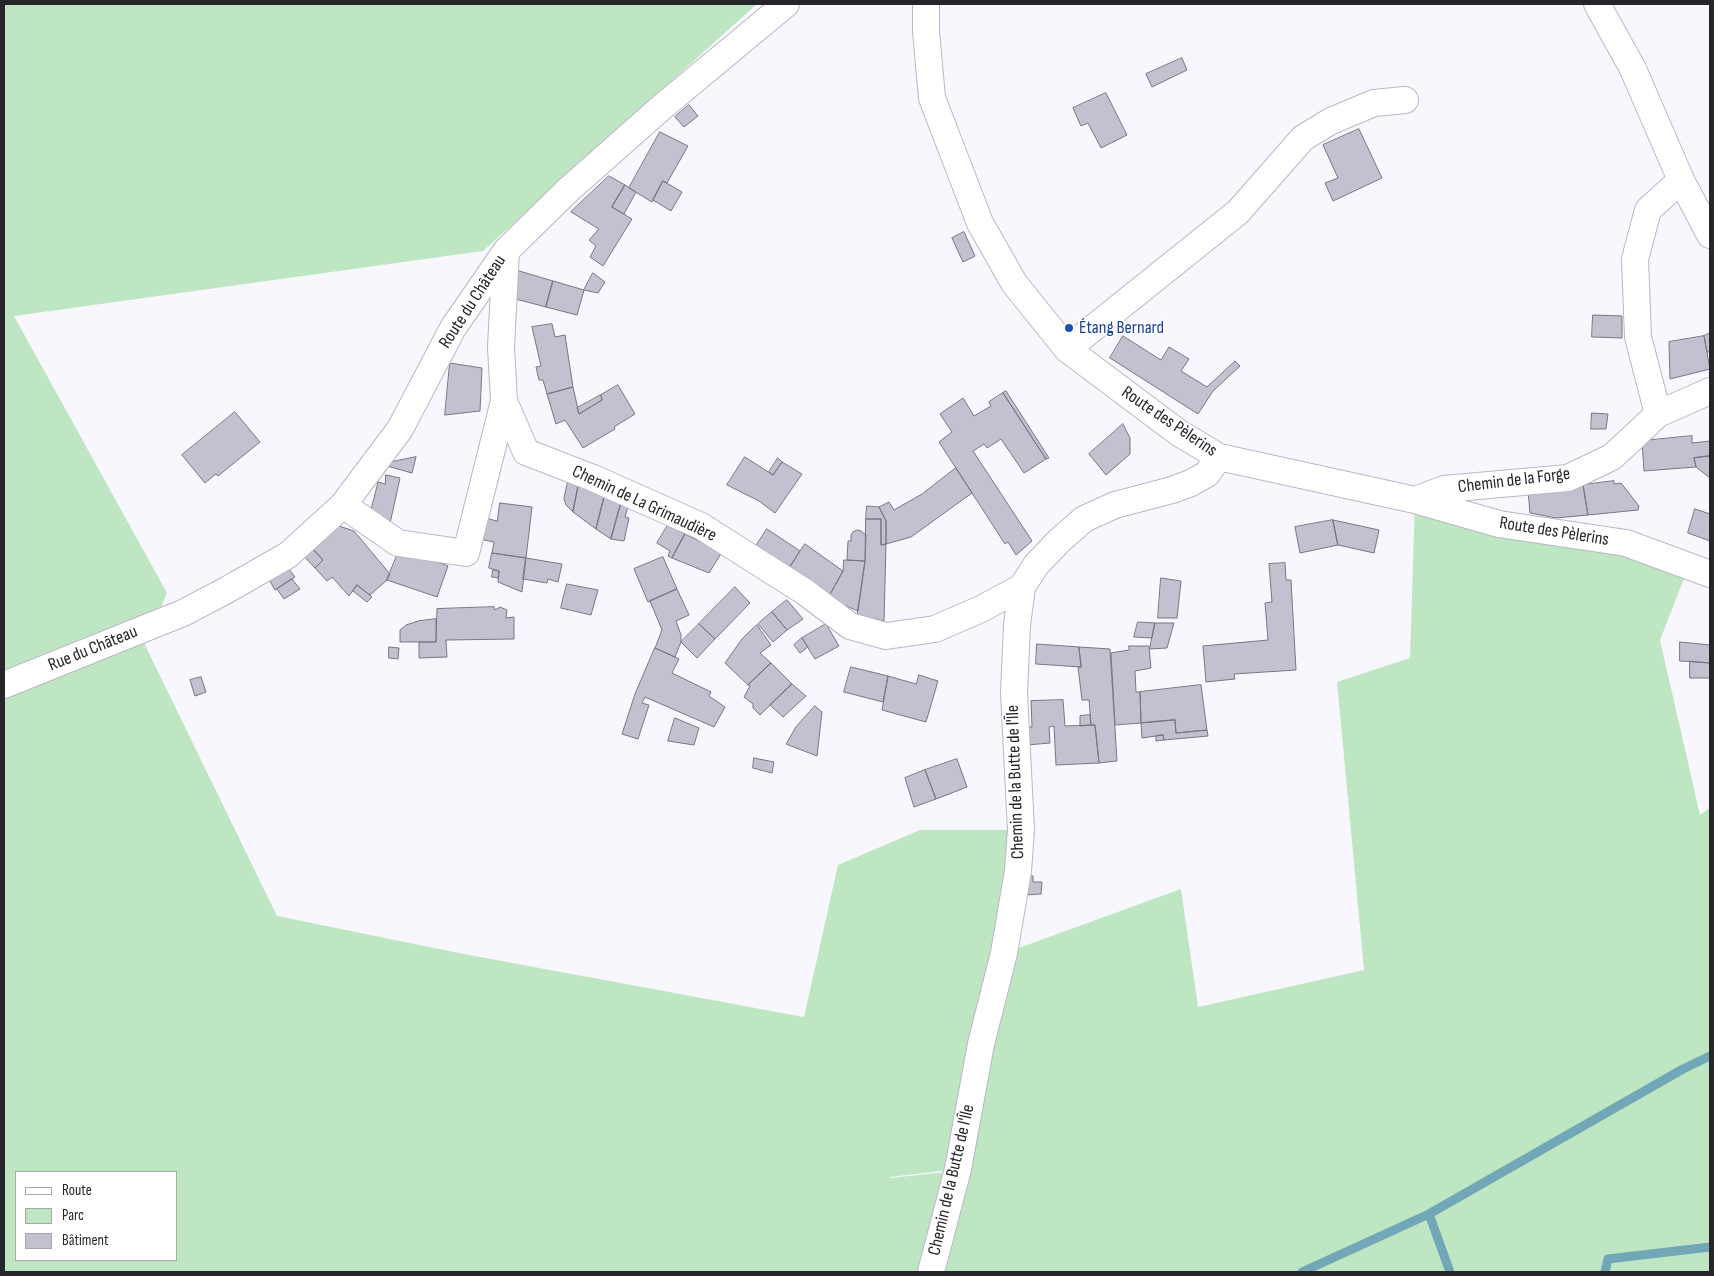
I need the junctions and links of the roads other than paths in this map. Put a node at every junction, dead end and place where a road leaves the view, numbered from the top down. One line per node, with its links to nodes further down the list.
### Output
1 (786, 4): 7 (street, Route du Château)
2 (926, 4): 8 (street, Route des Pèlerins)
3 (1597, 4): 5 (street)
4 (1404, 100): 8 (street)
5 (1681, 180): 6 (street); 11 (street)
6 (1710, 235)
7 (506, 251): 10 (street, Chemin de La Grimaudière); 14 (street, Route du Château)
8 (1067, 350): 12 (street, Route des Pèlerins)
9 (1710, 391): 11 (street, Chemin de la Forge)
10 (504, 401): 14 (street); 16 (street, Chemin de La Grimaudière)
11 (1658, 414): 13 (street, Chemin de la Forge)
12 (1218, 457): 13 (street, Route des Pèlerins); 16 (street, Chemin de la Butte de l'Île)
13 (1414, 500): 15 (street, Route des Pèlerins)
14 (343, 506): 17 (street, Route du Château)
15 (1710, 574)
16 (1022, 587): 19 (street, Chemin de la Butte de l'Île)
17 (183, 613): 18 (street, Rue du Château)
18 (4, 685)
19 (931, 1272)

